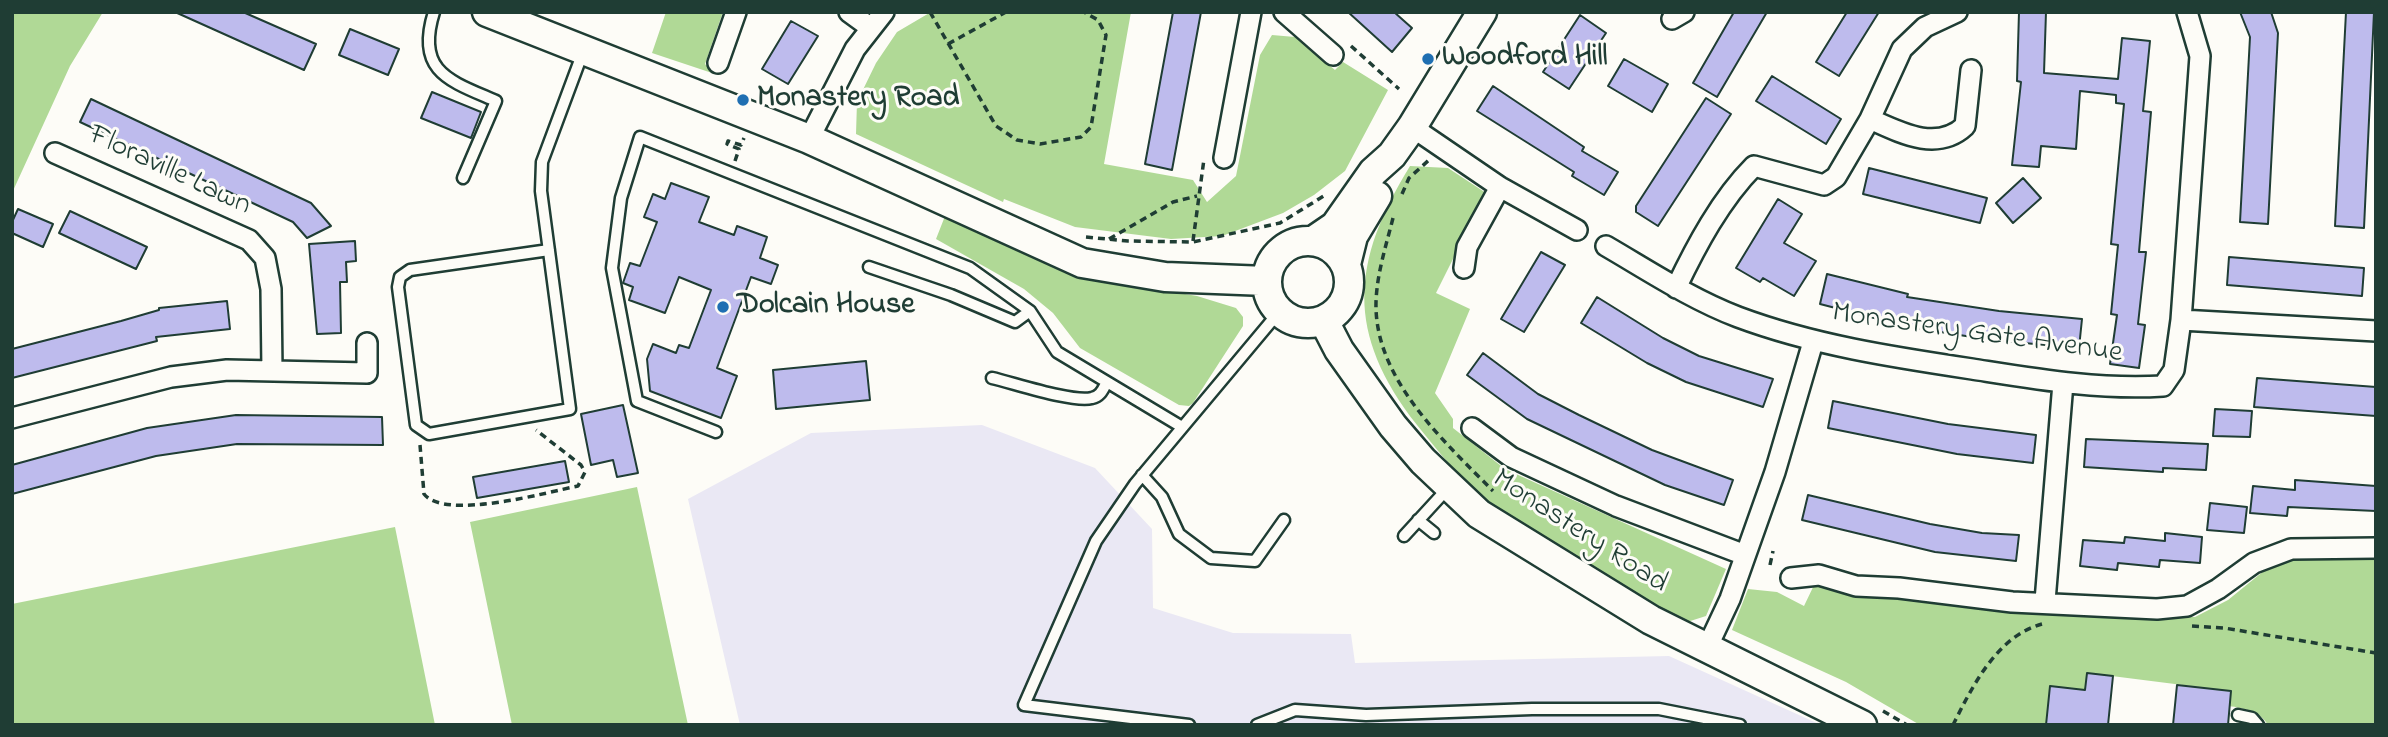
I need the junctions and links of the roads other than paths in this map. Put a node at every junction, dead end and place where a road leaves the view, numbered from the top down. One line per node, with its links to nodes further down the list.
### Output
1 (434, 12): 22 (lane)
2 (487, 12): 13 (street)
3 (736, 12): 14 (street)
4 (849, 12): 11 (street)
5 (884, 12): 11 (street)
6 (1251, 12): 21 (street)
7 (1284, 12): 12 (street)
8 (1482, 12): 17 (street)
9 (1957, 12): 16 (street)
10 (2187, 12): 35 (street, Monastery Gate Avenue)
11 (871, 28): 18 (street)
12 (1338, 47)
13 (583, 51): 18 (street); 27 (lane)
14 (719, 63)
15 (1971, 70): 16 (street)
16 (1870, 119): 32 (street)
17 (1412, 127): 20 (street); 23 (street)
18 (809, 139): 31 (street)
19 (55, 153): 40 (street, Floraville Lawn)
20 (1392, 155): 25 (street); 28 (street)
21 (1224, 158)
22 (463, 178)
23 (1500, 187): 24 (street); 30 (street)
24 (1577, 230)
25 (1313, 241): 28 (street); 31 (street)
26 (1606, 246): 32 (street)
27 (549, 250): 27 (lane)
28 (1346, 264): 36 (street)
29 (869, 267): 33 (lane)
30 (1464, 268)
31 (1266, 281): 34 (street)
32 (1676, 288): 38 (street)
33 (1030, 310): 42 (lane); 47 (lane)
34 (1279, 312): 36 (street); 45 (lane)
35 (2181, 320): 37 (street); 43 (street, Monastery Gate Avenue)
36 (1324, 321): 49 (street, Monastery Road)
37 (2376, 331)
38 (1813, 342): 43 (street, Monastery Gate Avenue); 55 (street, Monastery Gate Avenue)
39 (366, 343): 40 (street)
40 (272, 371): 44 (street)
41 (992, 378): 42 (lane)
42 (1107, 382): 45 (lane)
43 (2063, 383): 57 (street)
44 (12, 418)
45 (1182, 427): 48 (lane)
46 (1472, 428): 55 (street)
47 (716, 432)
48 (1143, 475): 50 (lane); 60 (lane)
49 (1450, 486): 51 (lane); 58 (street, Monastery Road)
50 (1284, 520)
51 (1418, 520): 52 (lane); 53 (lane)
52 (1434, 533)
53 (1404, 536)
54 (2376, 548): 57 (street)
55 (1745, 555): 58 (street, Monastery Gate Avenue)
56 (1791, 578): 57 (street)
57 (2045, 601)
58 (1706, 650): 63 (street, Monastery Road)
59 (2238, 715): 64 (lane)
60 (1188, 725)
61 (1257, 725): 62 (lane)
62 (1740, 725)
63 (1862, 725)
64 (2258, 725)

